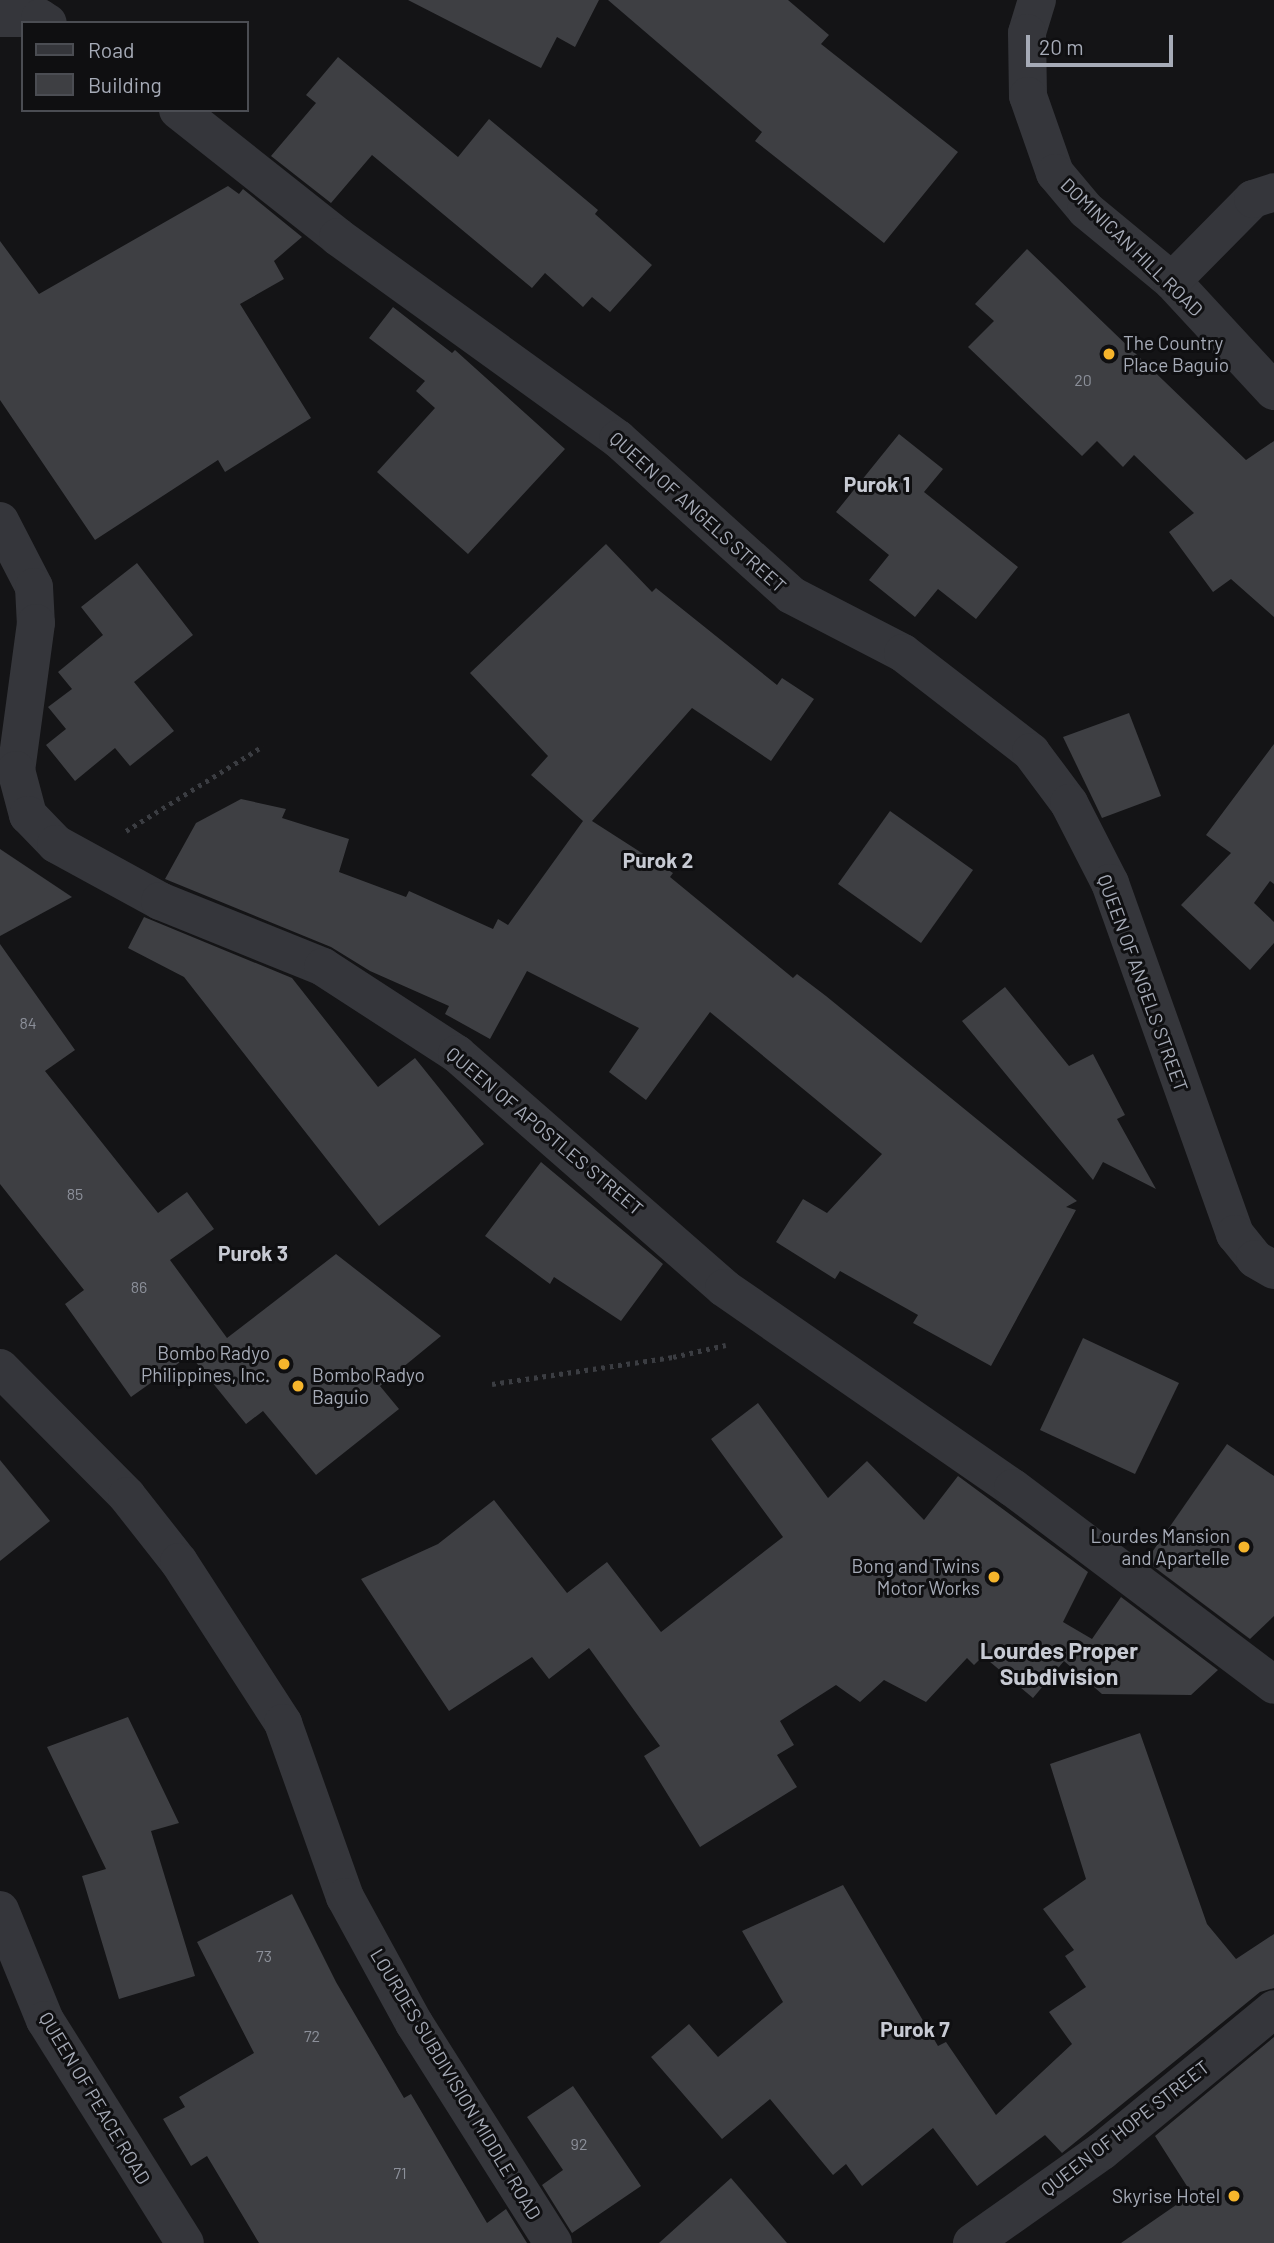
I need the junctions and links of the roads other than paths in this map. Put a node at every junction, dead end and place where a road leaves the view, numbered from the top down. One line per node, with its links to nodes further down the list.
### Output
1 (1037, 0): 6 (street, DOMINICAN HILL ROAD)
2 (0, 18): 3 (street)
3 (45, 21)
4 (181, 112): 9 (street, QUEEN OF ANGELS STREET)
5 (1274, 192): 6 (street)
6 (1172, 281): 7 (street, DOMINICAN HILL ROAD)
7 (1274, 391)
8 (0, 521): 11 (street, QUEEN OF APOSTLES STREET)
9 (1274, 1270)
10 (0, 1368): 15 (street, LOURDES SUBDIVISION MIDDLE ROAD)
11 (1274, 1685)
12 (0, 1910): 14 (street, QUEEN OF PEACE ROAD)
13 (1274, 2009): 16 (street, QUEEN OF HOPE STREET)
14 (185, 2243)
15 (553, 2243)
16 (972, 2243)

